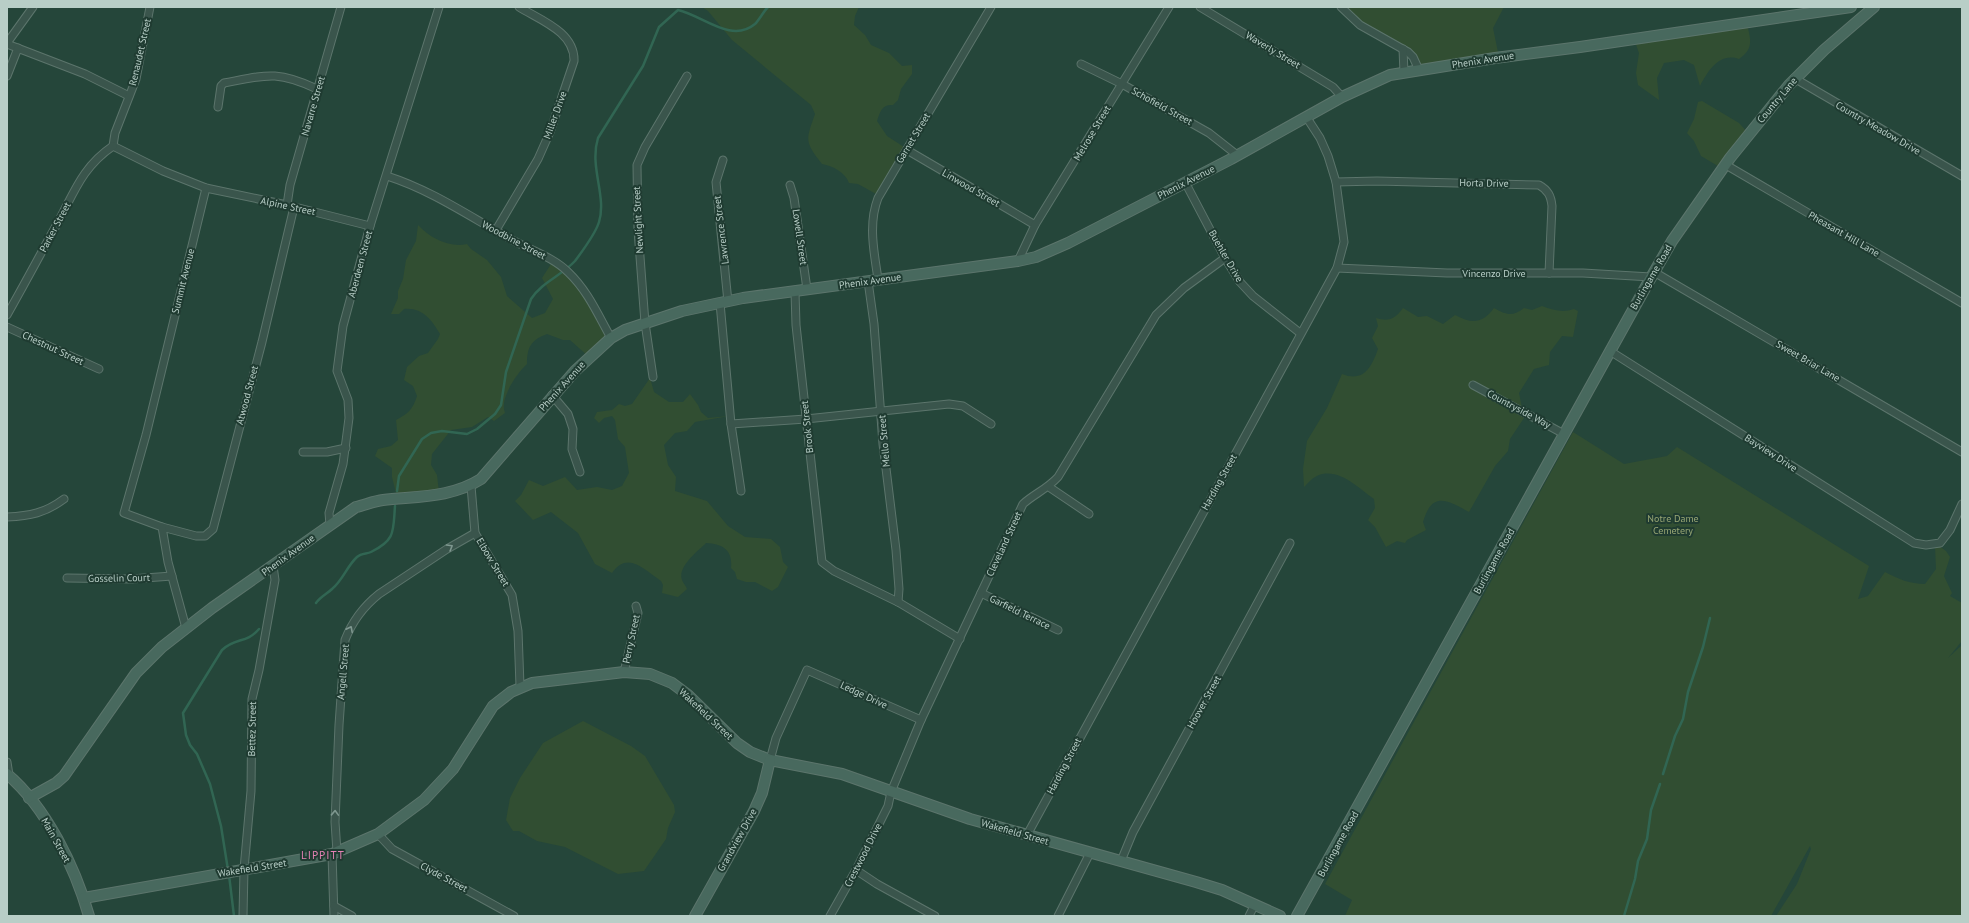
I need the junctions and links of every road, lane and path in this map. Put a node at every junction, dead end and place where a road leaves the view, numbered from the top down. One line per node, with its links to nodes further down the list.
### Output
1 (33, 7): 12 (street)
2 (150, 7): 23 (street, Renaudet Street)
3 (341, 7): 22 (street, Navarre Street)
4 (439, 7): 32 (street, Aberdeen Street)
5 (519, 7): 42 (street, Miller Drive)
6 (990, 7): 28 (street, Garnet Street)
7 (1169, 7): 21 (street, Melrose Street)
8 (1200, 7): 24 (street, Waverly Street)
9 (1341, 7): 14 (street)
10 (1850, 7): 16 (street, Phenix Avenue)
11 (1874, 7): 20 (street, Country Lane)
12 (7, 44): 13 (street)
13 (18, 48): 18 (street); 23 (street)
14 (1403, 49): 16 (street); 17 (street)
15 (1081, 64): 21 (street, Schofield Street)
16 (1419, 70): 17 (street, Phenix Avenue)
17 (1404, 73): 24 (street, Phenix Avenue)
18 (7, 76)
19 (687, 76): 54 (street, Newlight Street)
20 (1794, 78): 31 (street, Country Lane); 33 (street, Country Meadow Drive)
21 (1122, 84): 29 (street, Schofield Street); 40 (street, Melrose Street)
22 (317, 90): 25 (street); 38 (street, Navarre Street)
23 (130, 96): 27 (street)
24 (1342, 97): 26 (street, Phenix Avenue)
25 (218, 107)
26 (1307, 118): 29 (street, Phenix Avenue); 35 (street, Harding Street)
27 (113, 146): 37 (street); 53 (street, Parker Street)
28 (907, 150): 40 (street, Linwood Street); 48 (street, Garnet Street)
29 (1237, 155): 34 (street, Phenix Avenue)
30 (723, 160): 51 (street, Lawrence Street)
31 (1726, 165): 39 (street, Country Lane); 52 (street, Pheasant Hill Lane)
32 (387, 176): 41 (street, Aberdeen Street); 42 (street, Woodbine Street)
33 (1962, 176)
34 (1185, 182): 43 (street, Buehler Drive); 44 (street, Phenix Avenue)
35 (1336, 182): 45 (street, Harding Street); 46 (street, Horta Drive)
36 (790, 185): 49 (street, Lowell Street)
37 (206, 188): 38 (street, Alpine Street); 80 (street, Summit Avenue)
38 (290, 206): 41 (street, Alpine Street); 80 (street, Atwood Street)
39 (1695, 208): 47 (street, Burlingame Road)
40 (1035, 225): 44 (street, Melrose Street)
41 (370, 226): 68 (street, Aberdeen Street)
42 (496, 230): 57 (street, Woodbine Street)
43 (1225, 258): 56 (street, Buehler Drive); 73 (street, Cleveland Street)
44 (1018, 261): 48 (street, Phenix Avenue)
45 (1337, 268): 46 (street, Vincenzo Drive); 56 (street, Harding Street)
46 (1549, 273): 47 (street, Vincenzo Drive)
47 (1652, 275): 58 (street, Burlingame Road); 70 (street, Sweet Briar Lane)
48 (873, 280): 49 (street, Phenix Avenue); 63 (street, Mello Street)
49 (807, 289): 50 (street, Phenix Avenue)
50 (795, 292): 51 (street, Phenix Avenue); 64 (street, Brook Street)
51 (724, 302): 54 (street, Phenix Avenue); 65 (street, Lawrence Street)
52 (1962, 303)
53 (7, 316)
54 (645, 323): 57 (street, Phenix Avenue); 60 (street, Newlight Street)
55 (7, 327): 59 (street, Chestnut Street)
56 (1300, 333): 101 (street, Harding Street)
57 (611, 338): 62 (street, Phenix Avenue)
58 (1610, 351): 67 (street, Burlingame Road); 76 (street, Bayview Drive)
59 (99, 369)
60 (653, 378)
61 (1473, 385): 67 (street, Countryside Way)
62 (552, 395): 71 (street); 72 (street, Phenix Avenue)
63 (881, 411): 64 (street); 66 (street); 87 (street, Mello Street)
64 (806, 419): 65 (street); 87 (street, Brook Street)
65 (731, 424): 74 (street, Lawrence Street)
66 (991, 424)
67 (1564, 434): 121 (street, Burlingame Road)
68 (346, 448): 69 (street); 79 (street, Aberdeen Street)
69 (303, 452)
70 (1962, 452)
71 (580, 472)
72 (471, 486): 79 (street, Phenix Avenue); 81 (street, Elbow Street)
73 (1049, 487): 77 (street); 86 (street, Cleveland Street)
74 (740, 492)
75 (64, 499): 78 (street)
76 (1962, 504)
77 (1089, 514)
78 (7, 517)
79 (330, 525): 83 (street, Phenix Avenue)
80 (162, 527): 84 (street)
81 (475, 533): 93 (street, Elbow Street); 102 (street, Angell Street, one-way to 81)
82 (1290, 543): 104 (street, Hoover Street)
83 (273, 566): 89 (street, Phenix Avenue); 105 (street, Bettez Street)
84 (172, 576): 85 (street, Gosselin Court); 89 (street)
85 (66, 578)
86 (981, 593): 90 (street, Garfield Terrace); 91 (street, Cleveland Street)
87 (898, 602): 91 (street)
88 (636, 606): 92 (street, Perry Street)
89 (186, 628): 99 (street, Phenix Avenue)
90 (1058, 630)
91 (960, 639): 94 (street, Cleveland Street)
92 (624, 672): 93 (street, Wakefield Street); 95 (street, Wakefield Street)
93 (520, 686): 100 (street, Wakefield Street)
94 (921, 720): 95 (street, Ledge Drive); 98 (street, Cleveland Street)
95 (770, 760): 98 (street, Wakefield Street); 115 (street, Grandview Drive)
96 (7, 762): 97 (street)
97 (8, 774): 99 (street, Main Street)
98 (892, 792): 101 (street, Wakefield Street); 106 (street, Crestwood Drive)
99 (29, 798): 107 (street, Main Street)
100 (378, 834): 102 (street, Wakefield Street); 114 (street, Clyde Street)
101 (1027, 835): 103 (street, Wakefield Street)
102 (334, 853): 105 (street, Wakefield Street); 109 (street, Angell Street)
103 (1090, 853): 104 (street, Wakefield Street); 118 (street)
104 (1121, 861): 108 (street, Wakefield Street)
105 (244, 869): 107 (street, Wakefield Street); 111 (street, Bettez Street)
106 (856, 870): 116 (street, Crestwood Drive); 117 (street)
107 (84, 898): 110 (street, Main Street)
108 (1255, 904): 119 (street); 120 (street, Wakefield Street)
109 (334, 906): 112 (street, Angell Street); 113 (street)
110 (89, 916)
111 (243, 916)
112 (334, 916)
113 (352, 916)
114 (514, 916)
115 (695, 916)
116 (830, 916)
117 (936, 916)
118 (1058, 916)
119 (1249, 916)
120 (1280, 916)
121 (1297, 916)

